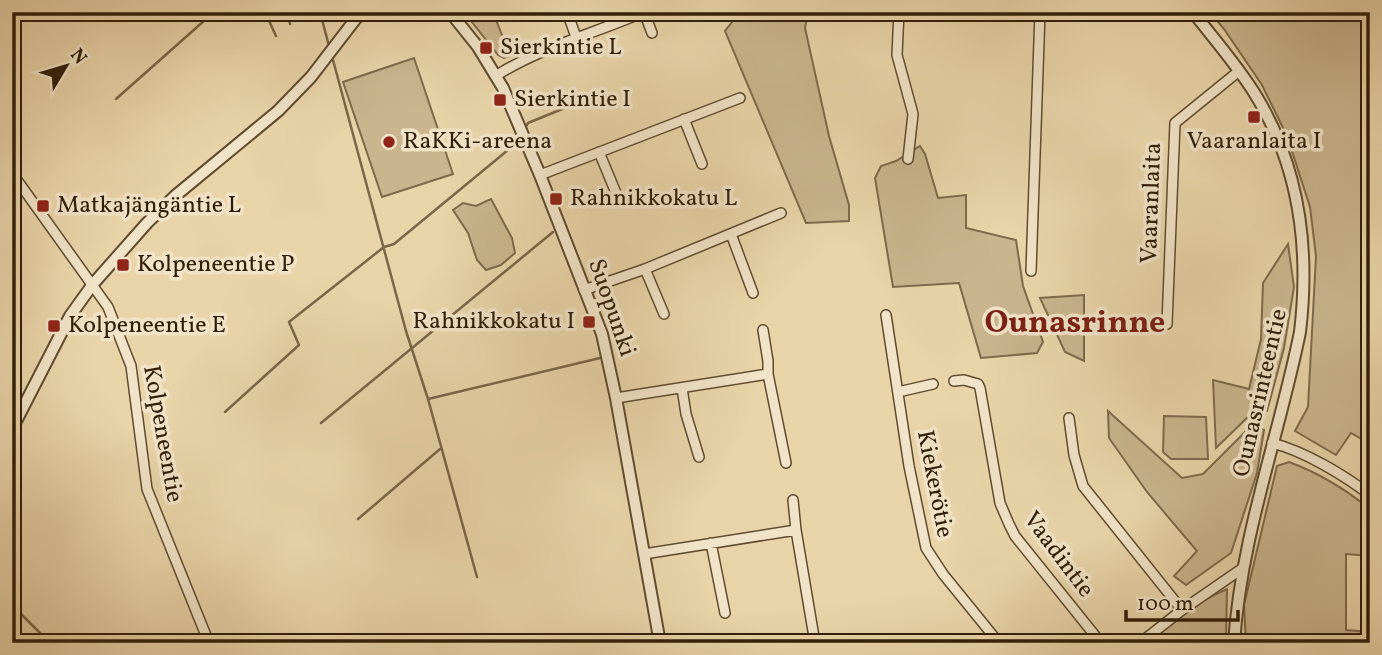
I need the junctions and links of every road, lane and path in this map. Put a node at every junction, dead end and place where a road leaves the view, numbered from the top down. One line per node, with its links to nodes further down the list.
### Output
1 (360, 12): 24 (street)
2 (450, 12): 11 (street, Suopunki)
3 (567, 12): 9 (street)
4 (644, 12): 8 (street); 9 (street)
5 (899, 12): 15 (street)
6 (1040, 12): 23 (street)
7 (1193, 12): 10 (street, Ounasrinteentie)
8 (652, 33)
9 (576, 37): 11 (street)
10 (1239, 71): 29 (street, Vaaranlaita); 39 (street, Ounasrinteentie)
11 (497, 75): 18 (street, Suopunki)
12 (740, 98): 13 (street)
13 (684, 119): 14 (street); 16 (street)
14 (599, 152): 18 (street); 19 (street)
15 (908, 159)
16 (702, 164)
17 (12, 173): 24 (street, Kolpeneentie)
18 (540, 175): 25 (street, Suopunki)
19 (616, 193)
20 (781, 213): 21 (street)
21 (731, 234): 22 (street); 26 (street)
22 (645, 270): 25 (street); 27 (street)
23 (1031, 271)
24 (93, 284): 38 (street); 50 (street, Kolpeneentie)
25 (584, 290): 36 (street, Suopunki)
26 (753, 293)
27 (664, 314)
28 (886, 315): 35 (street, Kiekerötie)
29 (1167, 324)
30 (763, 330): 31 (street)
31 (768, 374): 34 (street); 41 (street)
32 (954, 381): 54 (street, Vaadintie)
33 (933, 384): 35 (street)
34 (682, 388): 36 (street); 40 (street)
35 (898, 392): 53 (street, Kiekerötie)
36 (616, 398): 46 (street, Suopunki)
37 (1069, 418): 48 (street)
38 (12, 429)
39 (1272, 443): 42 (street); 47 (street, Ounasrinteentie)
40 (699, 457)
41 (786, 463)
42 (1370, 495)
43 (793, 500): 44 (street)
44 (796, 530): 45 (street); 52 (street)
45 (711, 542): 46 (street); 49 (street)
46 (644, 554): 51 (street, Suopunki)
47 (1243, 568): 48 (street); 56 (street, Ounasrinteentie)
48 (1182, 610): 55 (street)
49 (725, 613)
50 (209, 643)
51 (660, 643)
52 (815, 643)
53 (999, 643)
54 (1101, 643)
55 (1140, 643)
56 (1234, 643)

